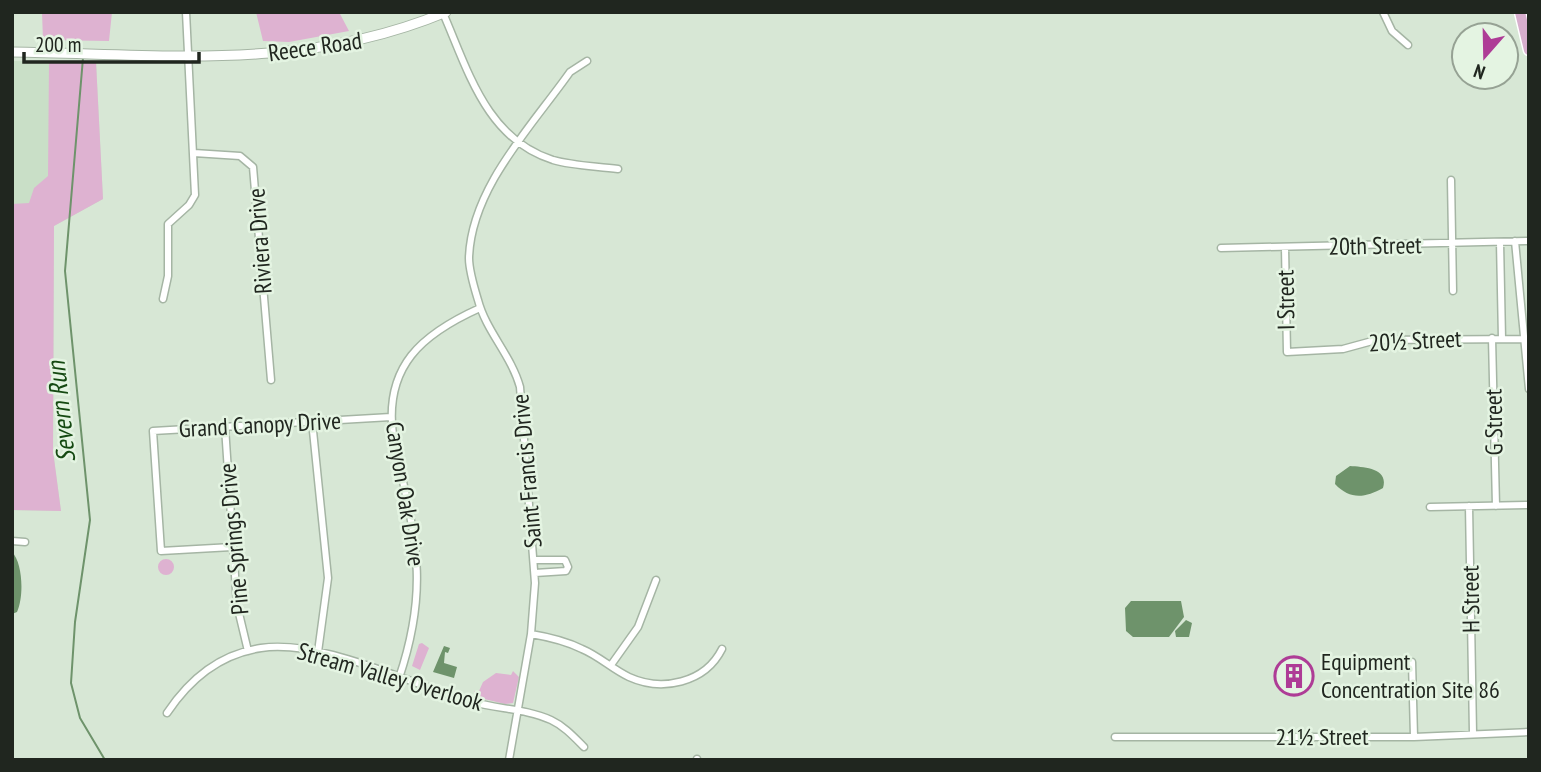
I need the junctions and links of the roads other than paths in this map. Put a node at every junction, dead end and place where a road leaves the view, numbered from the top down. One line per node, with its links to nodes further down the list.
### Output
1 (186, 12): 8 (street)
2 (1383, 12): 5 (street)
3 (1520, 12): 6 (main road)
4 (444, 13): 8 (main road, Reece Road); 10 (street)
5 (1408, 45)
6 (1529, 50)
7 (12, 52): 8 (main road, Reece Road)
8 (186, 55): 11 (street)
9 (587, 61): 10 (street, Saint Francis Drive)
10 (520, 143): 12 (street); 22 (street, Saint Francis Drive)
11 (194, 153): 21 (street); 27 (street, Riviera Drive)
12 (618, 169)
13 (1451, 180): 17 (street)
14 (1529, 241): 16 (street, 20th Street)
15 (1500, 242): 16 (street, 20th Street); 17 (street, 20th Street); 24 (street)
16 (1515, 242): 25 (street)
17 (1453, 244): 18 (street, 20th Street); 20 (street)
18 (1286, 247): 19 (street, 20th Street); 26 (street, I Street)
19 (1221, 248)
20 (1453, 291)
21 (163, 299)
22 (480, 308): 29 (street, Canyon Oak Drive); 39 (street, Saint Francis Drive)
23 (1492, 338): 24 (street, 20½ Street); 26 (street, 20½ Street); 34 (street, G Street)
24 (1502, 339): 25 (street, 20½ Street)
25 (1523, 339): 28 (street)
26 (1287, 352)
27 (271, 380)
28 (1529, 389)
29 (391, 417): 30 (street, Grand Canopy Drive); 48 (street, Canyon Oak Drive)
30 (312, 421): 31 (street, Grand Canopy Drive); 45 (street)
31 (225, 427): 38 (street, Pine Springs Drive); 38 (street, Grand Canopy Drive)
32 (1529, 505): 34 (street)
33 (1469, 506): 34 (street); 35 (street); 52 (street, H Street)
34 (1496, 506)
35 (1430, 507)
36 (12, 541): 37 (street)
37 (25, 541)
38 (232, 547): 44 (street, Pine Springs Drive)
39 (535, 560): 40 (street, Saint Francis Drive); 40 (street)
40 (536, 573): 42 (street, Saint Francis Drive)
41 (656, 580): 47 (street)
42 (531, 634): 47 (street); 49 (street, Saint Francis Drive)
43 (722, 649): 47 (street)
44 (248, 651): 45 (street, Stream Valley Overlook); 50 (street, Stream Valley Overlook)
45 (318, 652): 48 (street, Stream Valley Overlook)
46 (1412, 662): 54 (street)
47 (611, 665)
48 (398, 678): 49 (street, Stream Valley Overlook)
49 (517, 711): 55 (street, Stream Valley Overlook); 56 (street, Saint Francis Drive)
50 (167, 713)
51 (1529, 732): 52 (street, 21½ Street)
52 (1473, 733): 54 (street, 21½ Street)
53 (1115, 737): 54 (street, 21½ Street)
54 (1414, 737)
55 (584, 747)
56 (509, 760)

